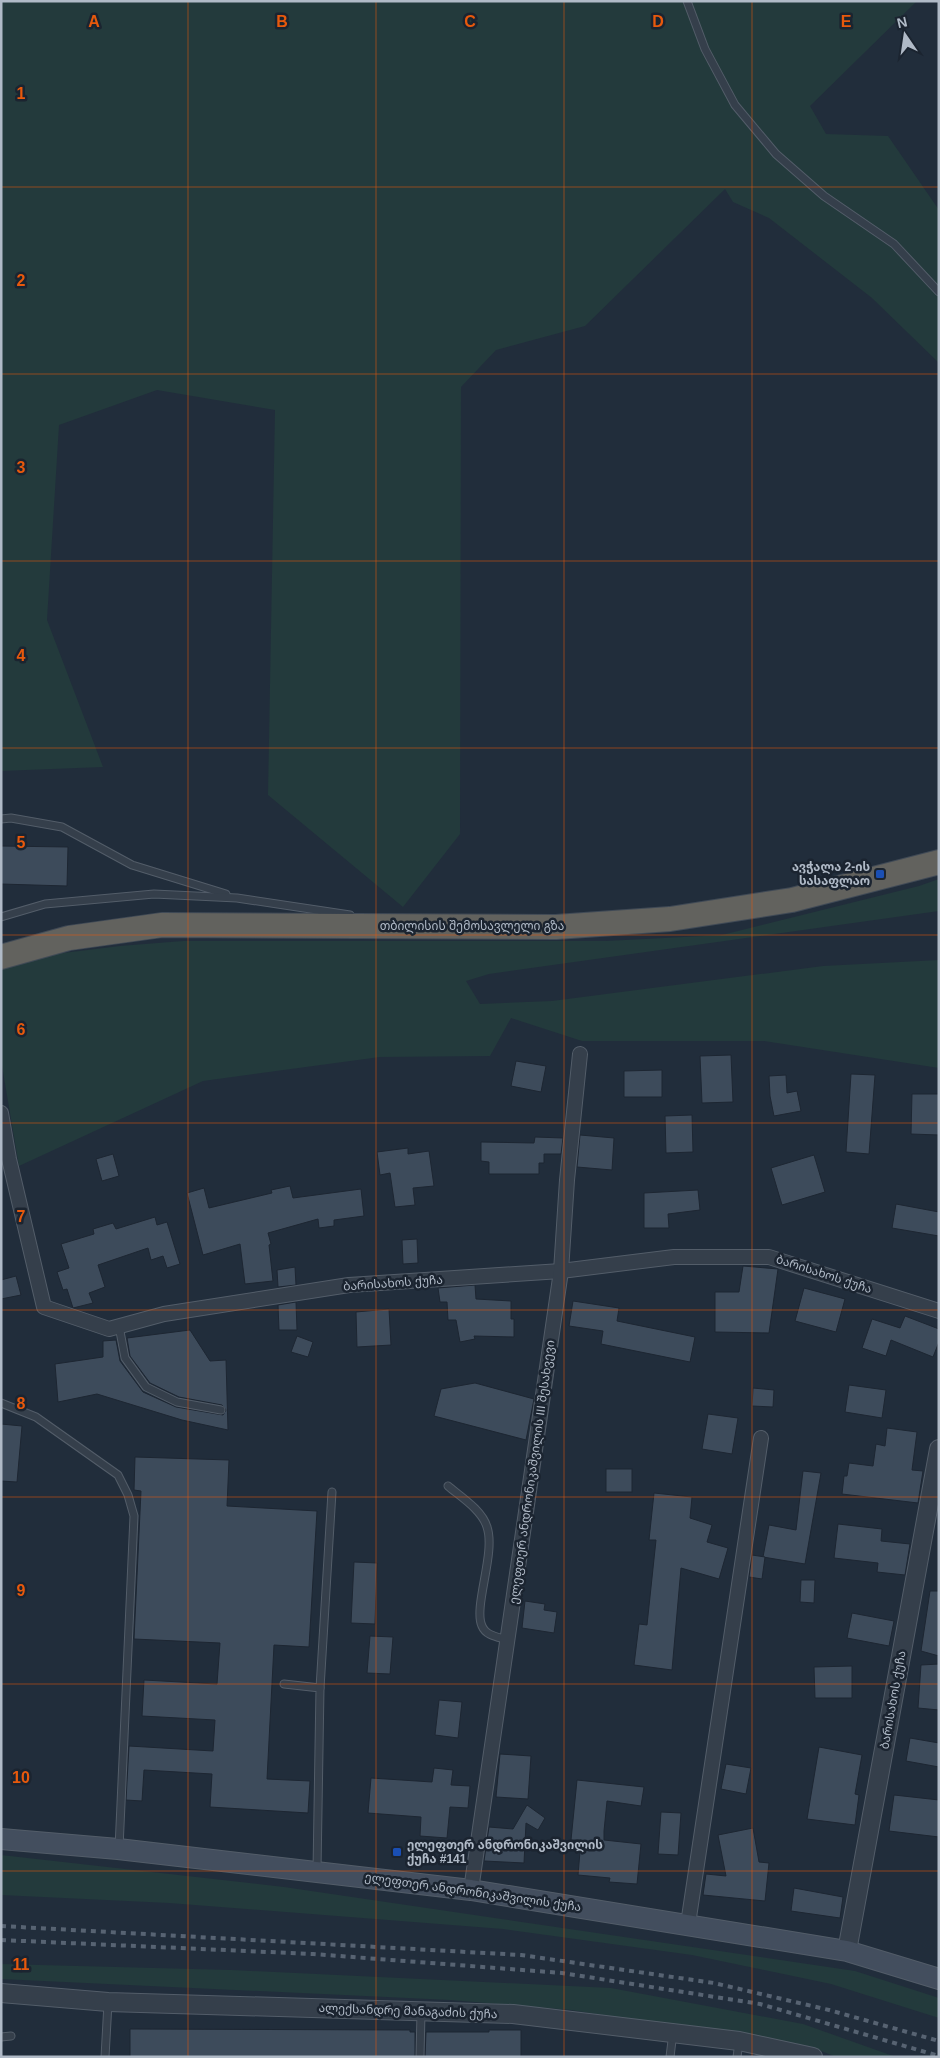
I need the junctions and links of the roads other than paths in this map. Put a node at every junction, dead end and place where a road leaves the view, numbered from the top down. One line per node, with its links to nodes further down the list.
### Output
1 (686, 1): 2 (lane)
2 (939, 292)
3 (1, 819): 5 (lane)
4 (939, 862): 9 (highway, თბილისის შემოსავლელი გზა)
5 (236, 898): 6 (lane); 7 (lane)
6 (354, 916)
7 (1, 917)
8 (364, 917): 9 (lane)
9 (447, 928): 10 (highway, თბილისის შემოსავლელი გზა)
10 (1, 957)
11 (580, 1054): 13 (street, ელეფთერ ანდრონიკაშვილის III შესახვევი)
12 (1, 1113): 15 (street, ბარისახოს ქუჩა)
13 (561, 1271): 14 (street, ბარისახოს ქუჩა); 15 (street, ბარისახოს ქუჩა); 22 (street, ელეფთერ ანდრონიკაშვილის III შესახვევი)
14 (939, 1311)
15 (119, 1326): 17 (lane)
16 (1, 1403): 26 (lane)
17 (221, 1410)
18 (761, 1438): 29 (street)
19 (939, 1449): 30 (street, ბარისახოს ქუჩა)
20 (448, 1486): 22 (lane)
21 (332, 1492): 24 (lane)
22 (508, 1640): 28 (street, ელეფთერ ანდრონიკაშვილის III შესახვევი)
23 (284, 1684): 24 (lane)
24 (320, 1688): 27 (lane)
25 (1, 1839): 26 (main road, ელეფთერ ანდრონიკაშვილის ქუჩა)
26 (118, 1849): 27 (main road, ელეფთერ ანდრონიკაშვილის ქუჩა)
27 (317, 1871): 28 (main road, ელეფთერ ანდრონიკაშვილის ქუჩა)
28 (471, 1890): 29 (main road, ელეფთერ ანდრონიკაშვილის ქუჩა)
29 (688, 1924): 30 (main road, ელეფთერ ანდრონიკაშვილის ქუჩა)
30 (847, 1951): 31 (main road, ელეფთერ ანდრონიკაშვილის ქუჩა)
31 (939, 1979)
32 (1, 1994): 33 (street, ალექსანდრე მანაგაძის ქუჩა)
33 (108, 2002): 34 (street, ალექსანდრე მანაგაძის ქუჩა); 39 (lane)
34 (420, 2012): 35 (street, ალექსანდრე მანაგაძის ქუჩა); 40 (lane)
35 (673, 2032): 38 (street, ალექსანდრე მანაგაძის ქუჩა); 41 (lane)
36 (11, 2036): 37 (lane)
37 (1, 2037)
38 (738, 2049): 42 (street, ალექსანდრე მანაგაძის ქუჩა)
39 (105, 2057)
40 (420, 2057)
41 (670, 2057)
42 (813, 2057)

